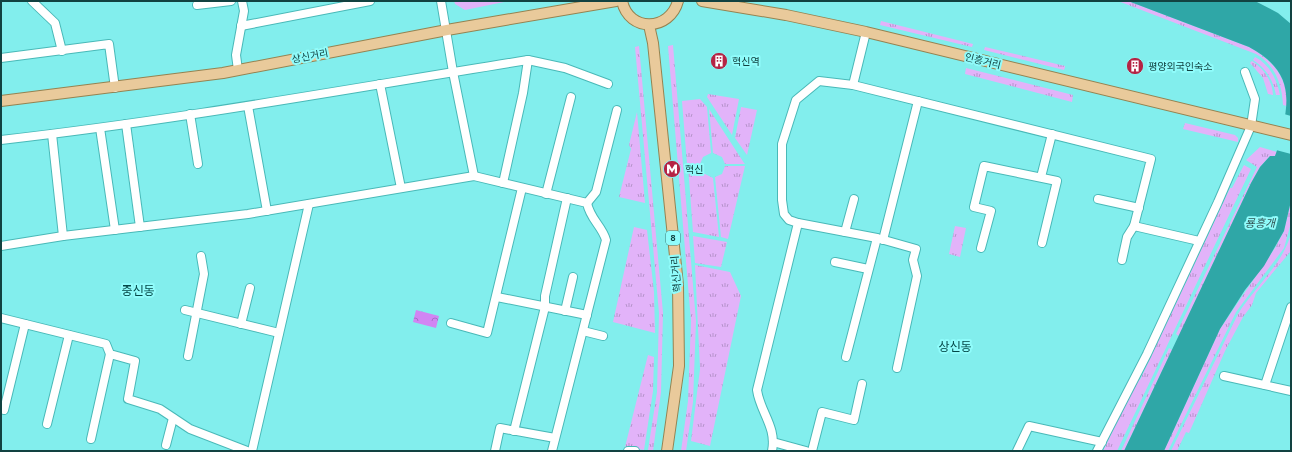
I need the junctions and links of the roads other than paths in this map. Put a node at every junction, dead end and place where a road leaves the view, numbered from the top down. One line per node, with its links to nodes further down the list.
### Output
1 (32, 1): 15 (street)
2 (231, 1): 10 (street)
3 (242, 1): 12 (street)
4 (370, 1): 12 (street)
5 (441, 1): 13 (street)
6 (616, 1): 13 (main road, 상신거리)
7 (622, 1): 11 (main road)
8 (678, 1): 11 (main road)
9 (702, 1): 14 (main road, 인흥거리)
10 (197, 5)
11 (649, 25): 107 (main road, 혁신거리 / 8)
12 (241, 26): 18 (street)
13 (447, 30): 18 (main road, 상신거리); 19 (street)
14 (866, 32): 23 (street); 32 (main road, 인흥거리)
15 (62, 51): 16 (street); 24 (street)
16 (1, 58)
17 (528, 60): 19 (street); 22 (street); 41 (street)
18 (238, 70): 24 (main road, 상신거리)
19 (453, 72): 21 (street); 39 (street)
20 (1244, 72): 32 (street)
21 (380, 84): 28 (street); 42 (street)
22 (608, 84)
23 (853, 85): 27 (street); 52 (street)
24 (114, 88): 26 (main road, 상신거리)
25 (571, 97): 44 (street)
26 (1, 101)
27 (918, 101): 35 (street); 58 (street)
28 (248, 106): 30 (street); 51 (street)
29 (617, 110): 48 (street)
30 (190, 114): 31 (street); 38 (street)
31 (126, 124): 33 (street); 54 (street)
32 (1251, 126): 36 (main road, 인흥거리); 59 (street)
33 (100, 128): 34 (street); 55 (street)
34 (52, 134): 37 (street); 57 (street)
35 (1052, 134): 40 (street); 50 (street)
36 (1291, 135)
37 (1, 140)
38 (198, 164)
39 (474, 176): 41 (street); 42 (street)
40 (1041, 177): 60 (street); 62 (street)
41 (503, 183): 43 (street)
42 (400, 188): 49 (street)
43 (522, 188): 44 (street); 69 (street)
44 (546, 194): 45 (street)
45 (567, 198): 48 (street); 70 (street)
46 (854, 199): 56 (street)
47 (1098, 199): 50 (street)
48 (587, 203): 75 (street)
49 (309, 204): 51 (street); 81 (street)
50 (1139, 208): 53 (street)
51 (266, 211): 54 (street)
52 (798, 223): 56 (street); 98 (street)
53 (1134, 226): 59 (street); 64 (street)
54 (140, 227): 55 (street)
55 (116, 230): 57 (street)
56 (845, 232): 58 (street)
57 (63, 236): 61 (street)
58 (880, 239): 66 (street); 87 (street)
59 (1200, 241): 99 (street)
60 (1042, 244)
61 (1, 246)
62 (981, 248)
63 (201, 256): 74 (street)
64 (1122, 260)
65 (835, 262): 66 (street)
66 (868, 269): 86 (street)
67 (573, 277): 73 (street)
68 (250, 288): 79 (street)
69 (496, 297): 70 (street); 77 (street)
70 (545, 307): 73 (street); 95 (street)
71 (1291, 307): 90 (street)
72 (185, 310): 74 (street)
73 (565, 311): 75 (street)
74 (197, 313): 79 (street); 85 (street)
75 (587, 315): 80 (street)
76 (1, 318): 78 (street)
77 (451, 323)
78 (25, 324): 82 (street); 92 (street)
79 (241, 324): 81 (street)
80 (583, 331): 83 (street); 96 (street)
81 (279, 333): 102 (street)
82 (69, 335): 84 (street); 94 (street)
83 (603, 336)
84 (110, 354): 93 (street); 97 (street)
85 (188, 356)
86 (846, 357)
87 (897, 368)
88 (1224, 376): 90 (street)
89 (862, 384): 110 (street)
90 (1265, 385): 91 (street)
91 (1291, 391)
92 (4, 410)
93 (173, 418): 100 (street); 101 (street)
94 (47, 424)
95 (514, 431): 96 (street); 103 (street)
96 (555, 438): 104 (street)
97 (91, 439)
98 (773, 442): 108 (street); 109 (street)
99 (1102, 442): 111 (street); 112 (street)
100 (166, 445)
101 (247, 451)
102 (252, 451)
103 (495, 451)
104 (552, 451)
105 (628, 451): 106 (street)
106 (635, 451)
107 (667, 451)
108 (772, 451)
109 (806, 451)
110 (812, 451)
111 (1017, 451)
112 (1097, 451)

